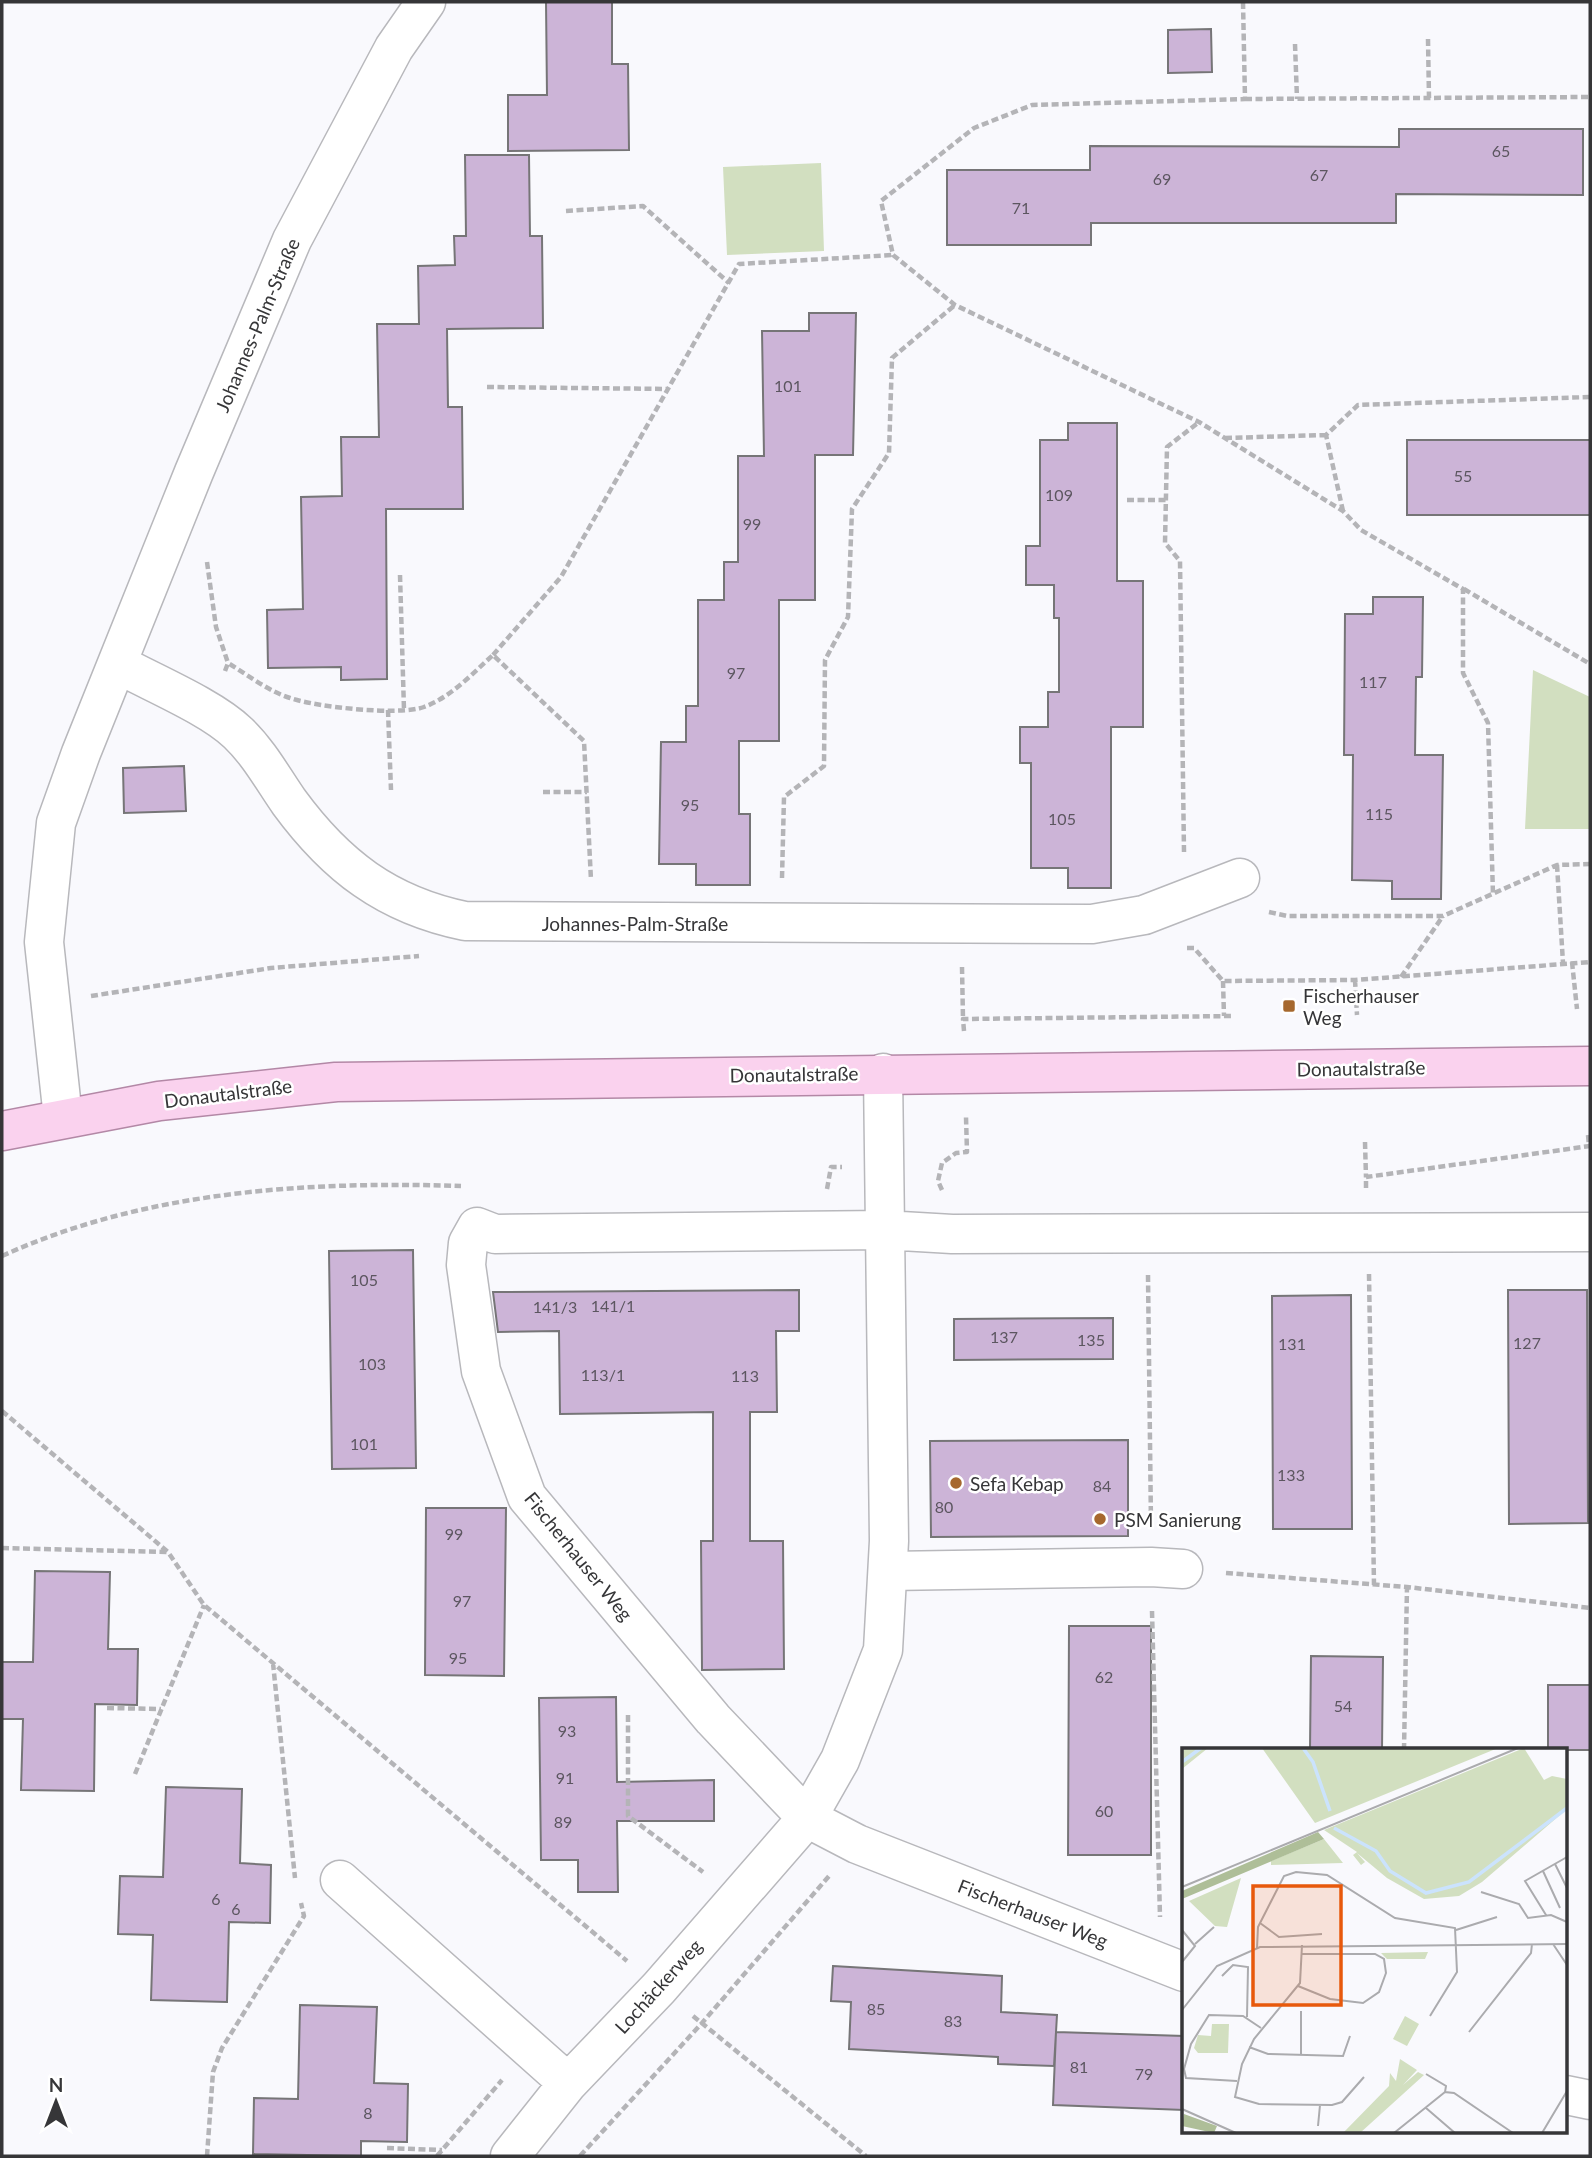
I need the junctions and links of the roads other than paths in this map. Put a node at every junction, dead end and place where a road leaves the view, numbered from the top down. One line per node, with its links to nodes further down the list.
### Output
1 (426, 2): 2 (street, Johannes-Palm-Straße)
2 (118, 664): 3 (street, Johannes-Palm-Straße); 6 (street, Johannes-Palm-Straße)
3 (1240, 878)
4 (1590, 1066): 5 (main road, Donautalstraße)
5 (883, 1073): 6 (main road, Donautalstraße); 8 (street)
6 (62, 1118): 7 (main road, Donautalstraße)
7 (2, 1131)
8 (884, 1230): 9 (street); 11 (street); 12 (street, Fischerhauser Weg)
9 (1590, 1232)
10 (1184, 1569): 11 (street)
11 (888, 1571): 12 (street)
12 (807, 1818): 14 (street, Fischerhauser Weg); 15 (street, Lochäckerweg)
13 (340, 1880): 15 (street)
14 (1182, 1971)
15 (568, 2083): 18 (street, Lochäckerweg)
16 (1568, 2095): 17 (street)
17 (1590, 2100)
18 (510, 2156)

